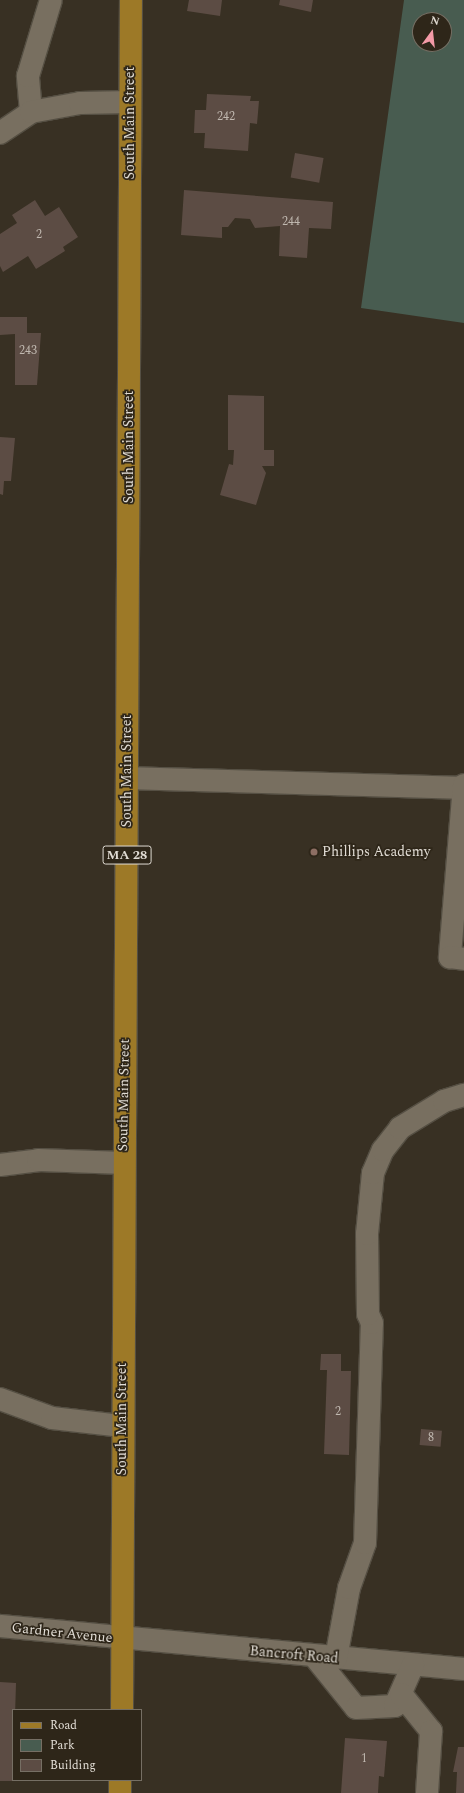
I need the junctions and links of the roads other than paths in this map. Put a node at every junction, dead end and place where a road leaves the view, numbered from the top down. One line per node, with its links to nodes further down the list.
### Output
1 (51, 0): 4 (street)
2 (131, 0): 3 (main road, South Main Street / MA 28)
3 (130, 102): 4 (street); 6 (main road, South Main Street / MA 28)
4 (31, 112): 5 (street)
5 (0, 133)
6 (128, 778): 7 (street); 10 (main road, South Main Street / MA 28)
7 (464, 787): 8 (street)
8 (464, 959)
9 (464, 1095): 17 (street)
10 (124, 1162): 11 (street); 13 (main road, South Main Street / MA 28)
11 (0, 1165)
12 (0, 1400): 13 (street)
13 (121, 1426): 15 (main road, South Main Street / MA 28)
14 (0, 1626): 15 (street, Gardner Avenue)
15 (123, 1640): 16 (street, Bancroft Road); 21 (main road, South Main Street / MA 28)
16 (314, 1657): 17 (street, Bancroft Road); 20 (street)
17 (336, 1658): 18 (street, Bancroft Road)
18 (413, 1665): 19 (street, Bancroft Road); 20 (street)
19 (464, 1668)
20 (401, 1694): 24 (street)
21 (122, 1709)
22 (120, 1781): 23 (main road)
23 (120, 1793)
24 (427, 1793)

